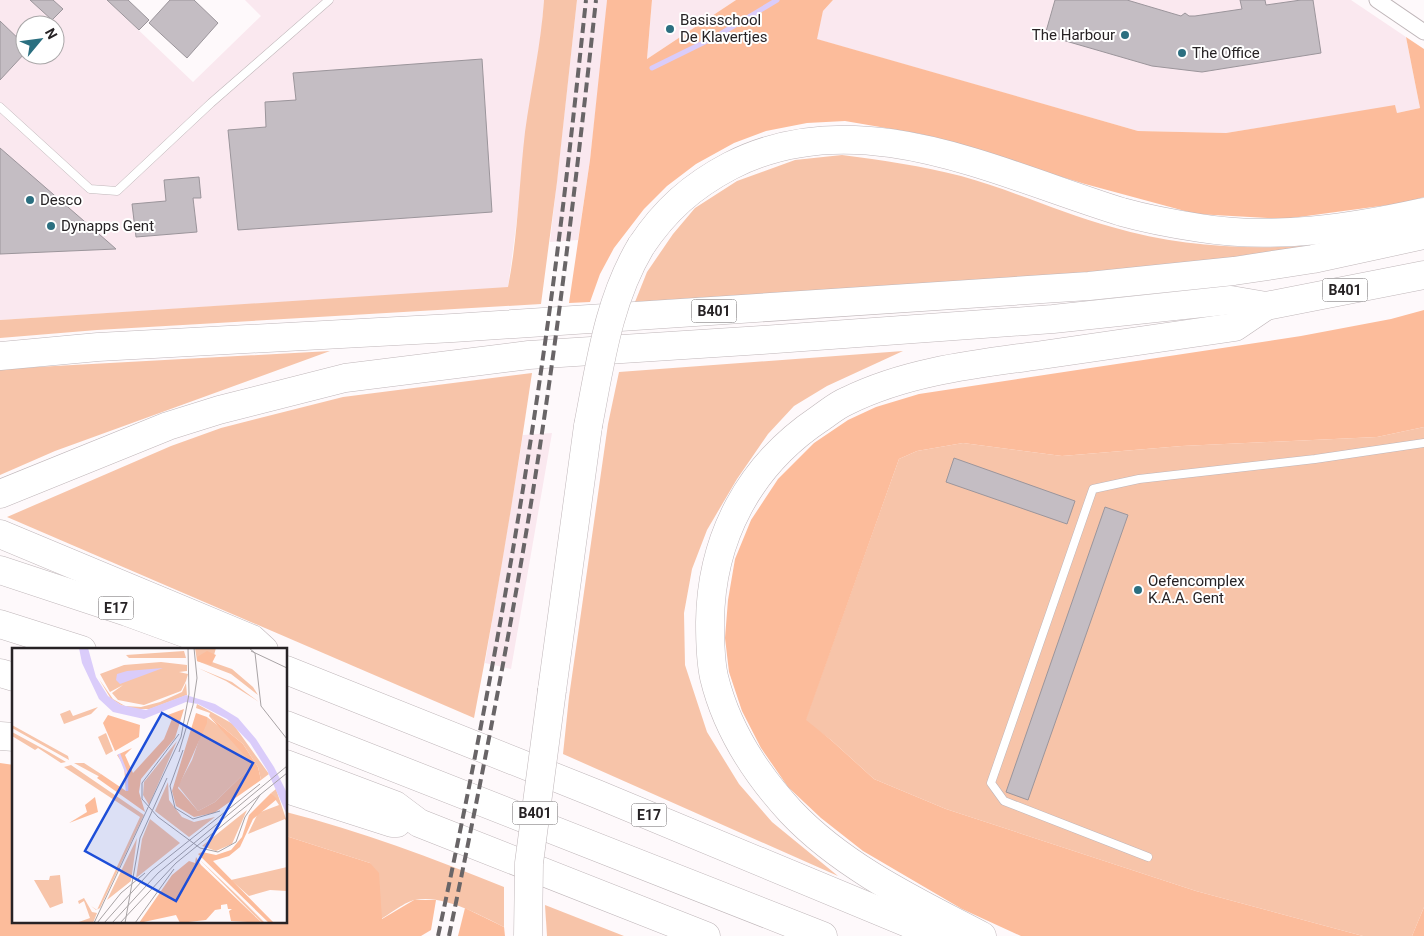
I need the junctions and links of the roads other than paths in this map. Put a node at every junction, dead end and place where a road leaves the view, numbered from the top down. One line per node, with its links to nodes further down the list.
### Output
1 (330, 0): 4 (lane)
2 (1377, 0): 3 (street)
3 (1424, 32)
4 (0, 107)
5 (1424, 212): 24 (highway, B401, bridge)
6 (1424, 235): 9 (highway, B401)
7 (1424, 275): 8 (highway, B401)
8 (1266, 306): 11 (highway, B401); 28 (highway, B401)
9 (0, 356)
10 (1424, 442): 23 (lane)
11 (0, 494)
12 (0, 534): 17 (highway)
13 (0, 570): 16 (highway, E17)
14 (0, 624): 15 (highway)
15 (76, 648)
16 (225, 648)
17 (262, 648)
18 (288, 670): 27 (highway, E17)
19 (288, 726): 26 (highway)
20 (288, 765): 22 (highway)
21 (288, 790): 22 (highway)
22 (419, 823): 25 (highway)
23 (1148, 857)
24 (528, 936)
25 (706, 936)
26 (823, 936)
27 (939, 936)
28 (982, 936)

